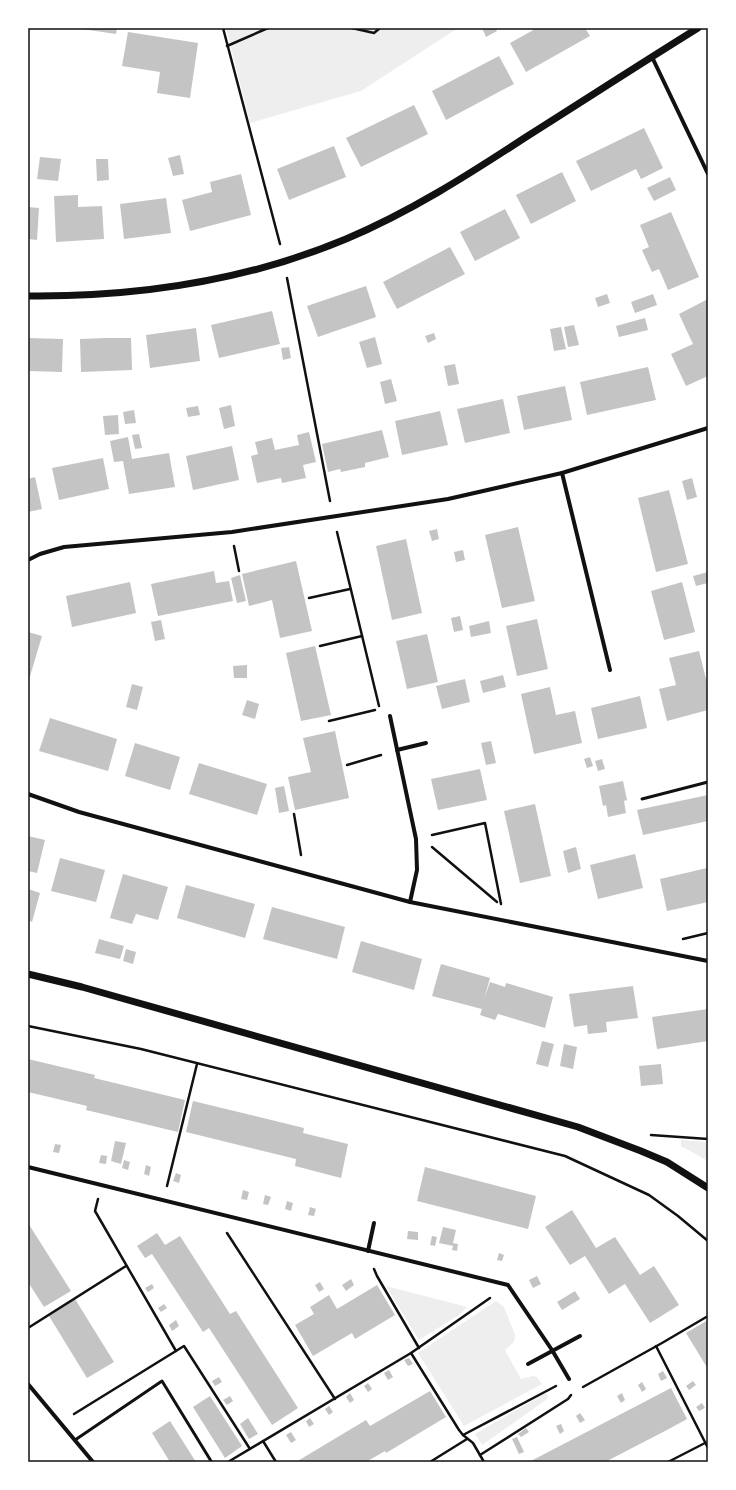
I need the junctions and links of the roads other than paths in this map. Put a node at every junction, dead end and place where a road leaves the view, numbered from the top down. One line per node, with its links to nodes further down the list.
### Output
1 (698, 28): 2 (street)
2 (652, 57): 3 (street); 4 (street)
3 (708, 174)
4 (28, 296)
5 (708, 428): 6 (street)
6 (562, 473): 7 (street); 8 (street)
7 (28, 560)
8 (610, 670)
9 (390, 716): 11 (street)
10 (426, 744): 11 (street)
11 (397, 750): 15 (street)
12 (708, 782): 14 (lane)
13 (28, 794): 15 (street)
14 (642, 798)
15 (410, 902): 16 (street)
16 (708, 961)
17 (28, 974): 19 (street)
18 (28, 1167): 21 (street)
19 (708, 1188)
20 (374, 1223): 21 (street)
21 (368, 1250): 23 (street)
22 (580, 1336): 23 (street)
23 (552, 1350): 24 (street); 25 (street)
24 (528, 1364)
25 (569, 1379)
26 (28, 1384): 27 (street)
27 (75, 1440): 28 (lane); 29 (street)
28 (211, 1461)
29 (93, 1462)

